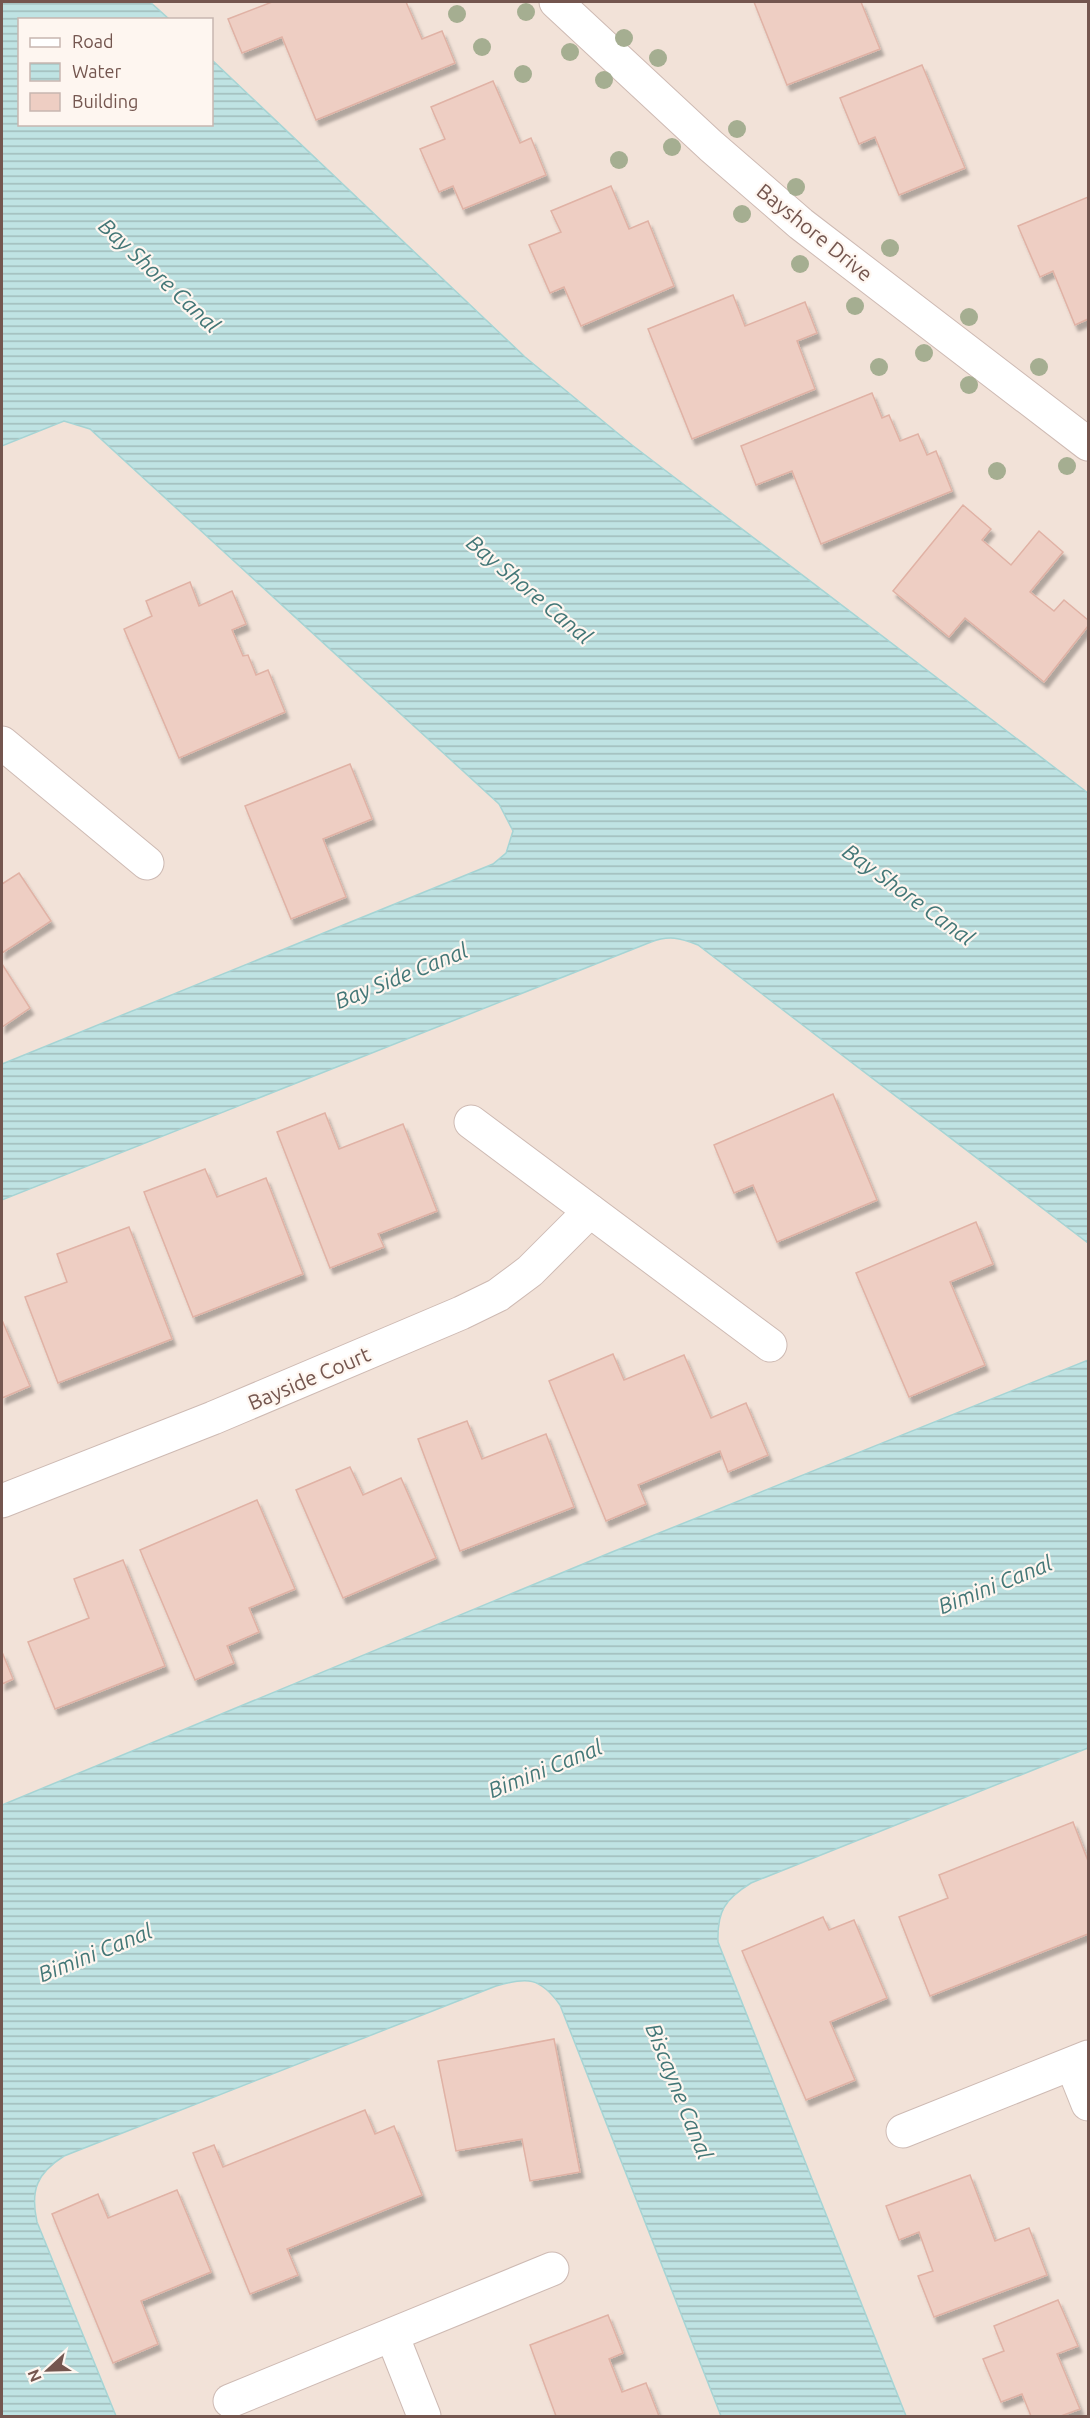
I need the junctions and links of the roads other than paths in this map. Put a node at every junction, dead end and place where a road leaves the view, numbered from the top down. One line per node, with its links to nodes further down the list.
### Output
1 (556, 2): 2 (street, Bayshore Drive)
2 (1089, 444)
3 (2, 743): 4 (street)
4 (147, 863)
5 (471, 1122): 6 (street)
6 (590, 1211): 7 (street); 8 (street, Bayside Court)
7 (771, 1345)
8 (2, 1501)
9 (1080, 2060): 10 (street); 11 (street)
10 (1089, 2104)
11 (903, 2132)
12 (552, 2269): 13 (street)
13 (392, 2335): 14 (street); 15 (street)
14 (230, 2401)
15 (424, 2416)

